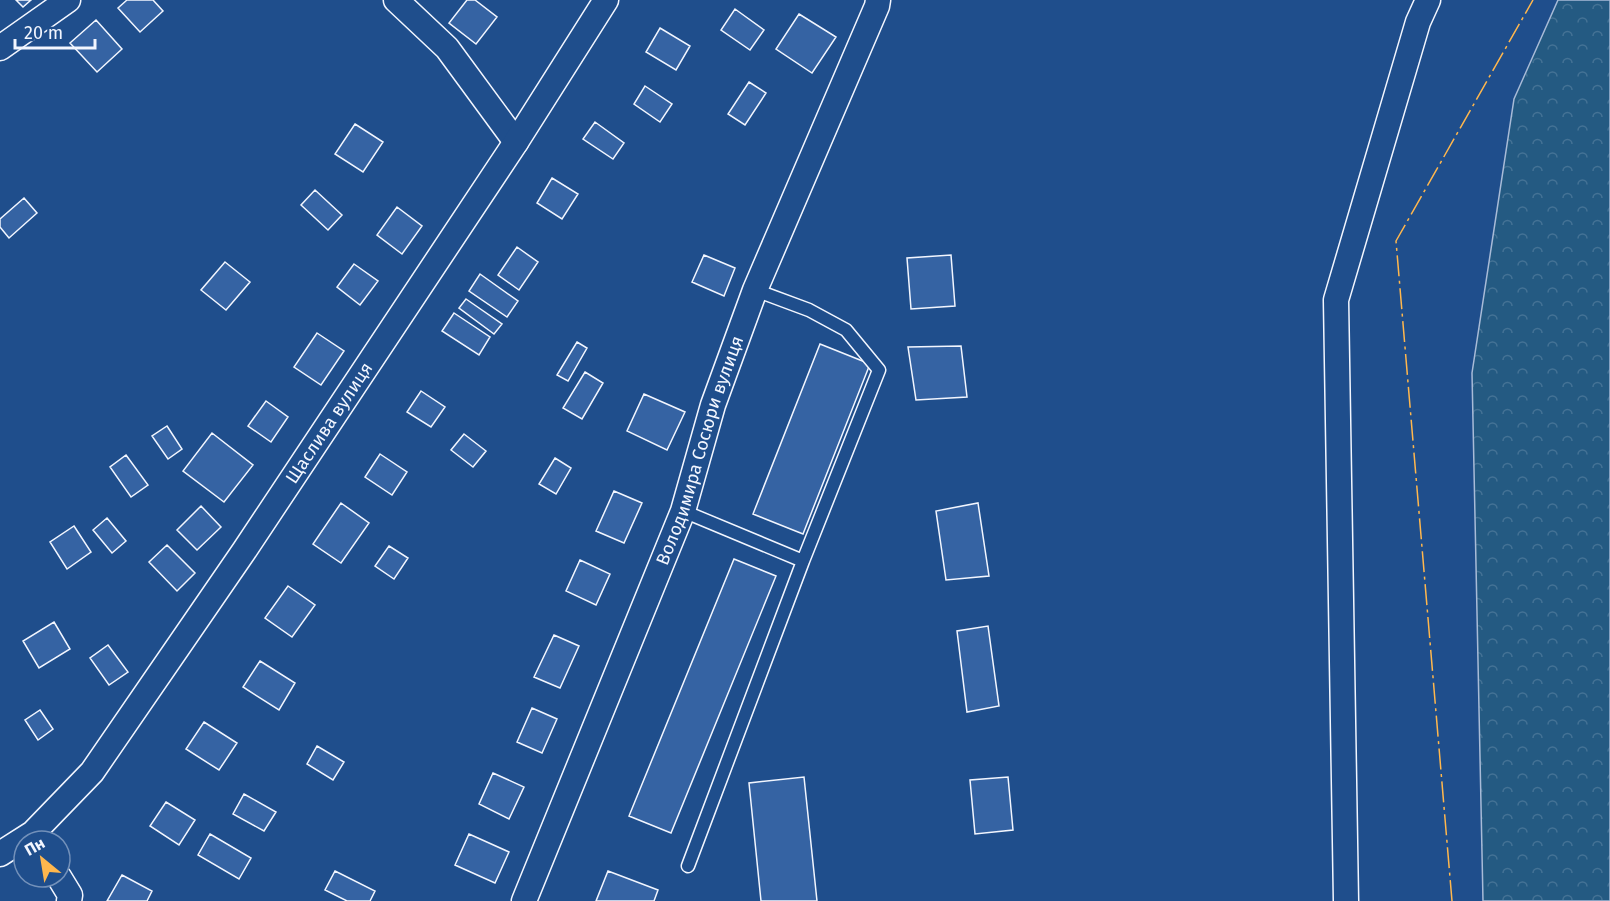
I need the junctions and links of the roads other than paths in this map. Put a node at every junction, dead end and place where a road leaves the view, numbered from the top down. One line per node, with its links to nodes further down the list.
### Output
1 (68, 0): 6 (street)
2 (396, 0): 7 (street)
3 (606, 0): 7 (street, Щаслива вулиця)
4 (878, 0): 8 (street, Володимира Сосюри вулиця)
5 (1428, 0): 14 (street)
6 (0, 48)
7 (516, 142): 11 (street, Щаслива вулиця)
8 (755, 290): 9 (street, Володимира Сосюри вулиця); 10 (lane)
9 (683, 511): 10 (lane); 13 (street, Володимира Сосюри вулиця)
10 (803, 561): 12 (lane)
11 (42, 829)
12 (688, 866)
13 (524, 901)
14 (1346, 901)

